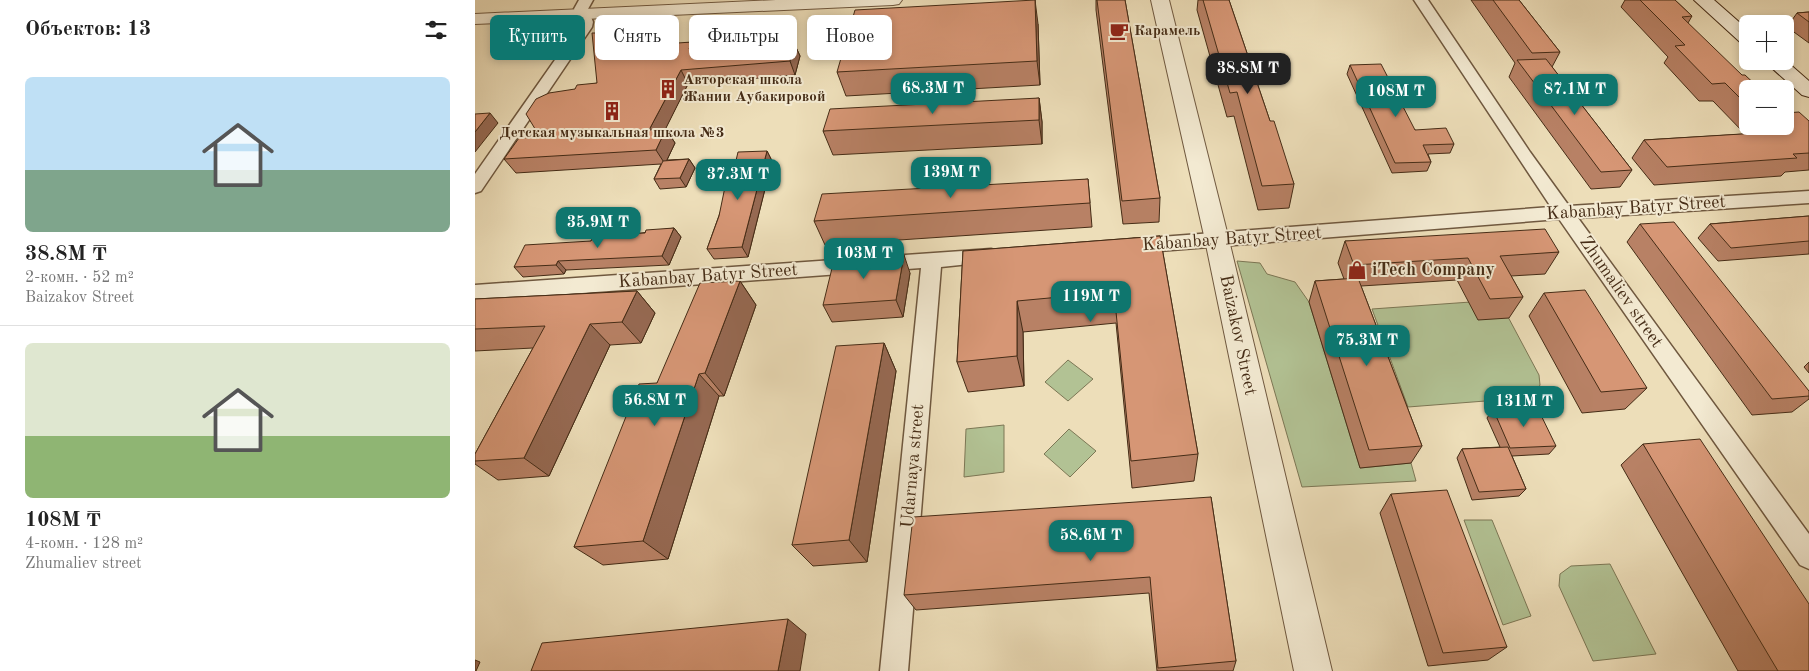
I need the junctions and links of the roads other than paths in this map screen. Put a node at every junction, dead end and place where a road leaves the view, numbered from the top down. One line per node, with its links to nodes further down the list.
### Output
1 (893, 0): 5 (street)
2 (1160, 0): 14 (street, Baizakov Street)
3 (1421, 0): 13 (street, Zhumaliev street)
4 (1703, 0): 8 (street)
5 (868, 1): 6 (street)
6 (584, 7): 7 (street); 11 (street)
7 (475, 19)
8 (1739, 31)
9 (1784, 70): 10 (street)
10 (1809, 91)
11 (475, 187)
12 (1809, 197): 13 (street, Kabanbay Batyr Street)
13 (1565, 212): 14 (street, Kabanbay Batyr Street); 19 (street, Zhumaliev street)
14 (1217, 240): 15 (street, Kabanbay Batyr Street); 21 (street, Baizakov Street)
15 (1120, 247)
16 (1011, 255): 17 (street, Kabanbay Batyr Street)
17 (932, 260): 18 (street, Kabanbay Batyr Street); 20 (street, Udarnaya street)
18 (475, 293)
19 (1809, 556)
20 (894, 671)
21 (1313, 671)

